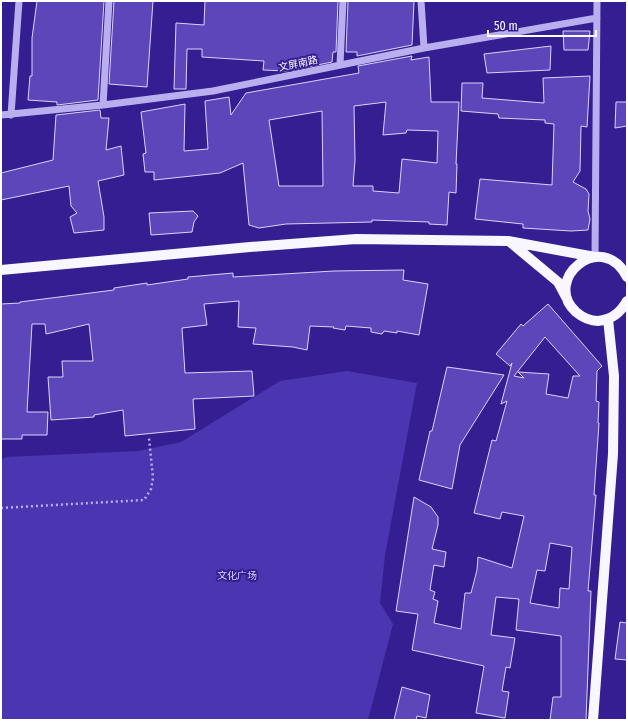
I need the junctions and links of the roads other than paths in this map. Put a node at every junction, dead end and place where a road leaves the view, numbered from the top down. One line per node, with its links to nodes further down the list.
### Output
1 (19, 1): 11 (street)
2 (109, 1): 9 (street)
3 (343, 1): 8 (street)
4 (421, 1): 7 (street)
5 (597, 1): 6 (street)
6 (597, 18): 7 (street, 文屏南路); 13 (street)
7 (424, 48): 8 (street, 文屏南路)
8 (340, 64): 9 (street, 文屏南路)
9 (103, 105): 11 (street, 文屏南路)
10 (1, 115): 11 (street, 文屏南路)
11 (11, 115)
12 (508, 241): 13 (main road); 14 (main road); 16 (main road)
13 (595, 257): 15 (main road); 16 (main road)
14 (1, 270)
15 (627, 277)
16 (568, 301): 18 (main road)
17 (627, 301): 18 (main road)
18 (608, 319): 19 (main road)
19 (593, 720)

